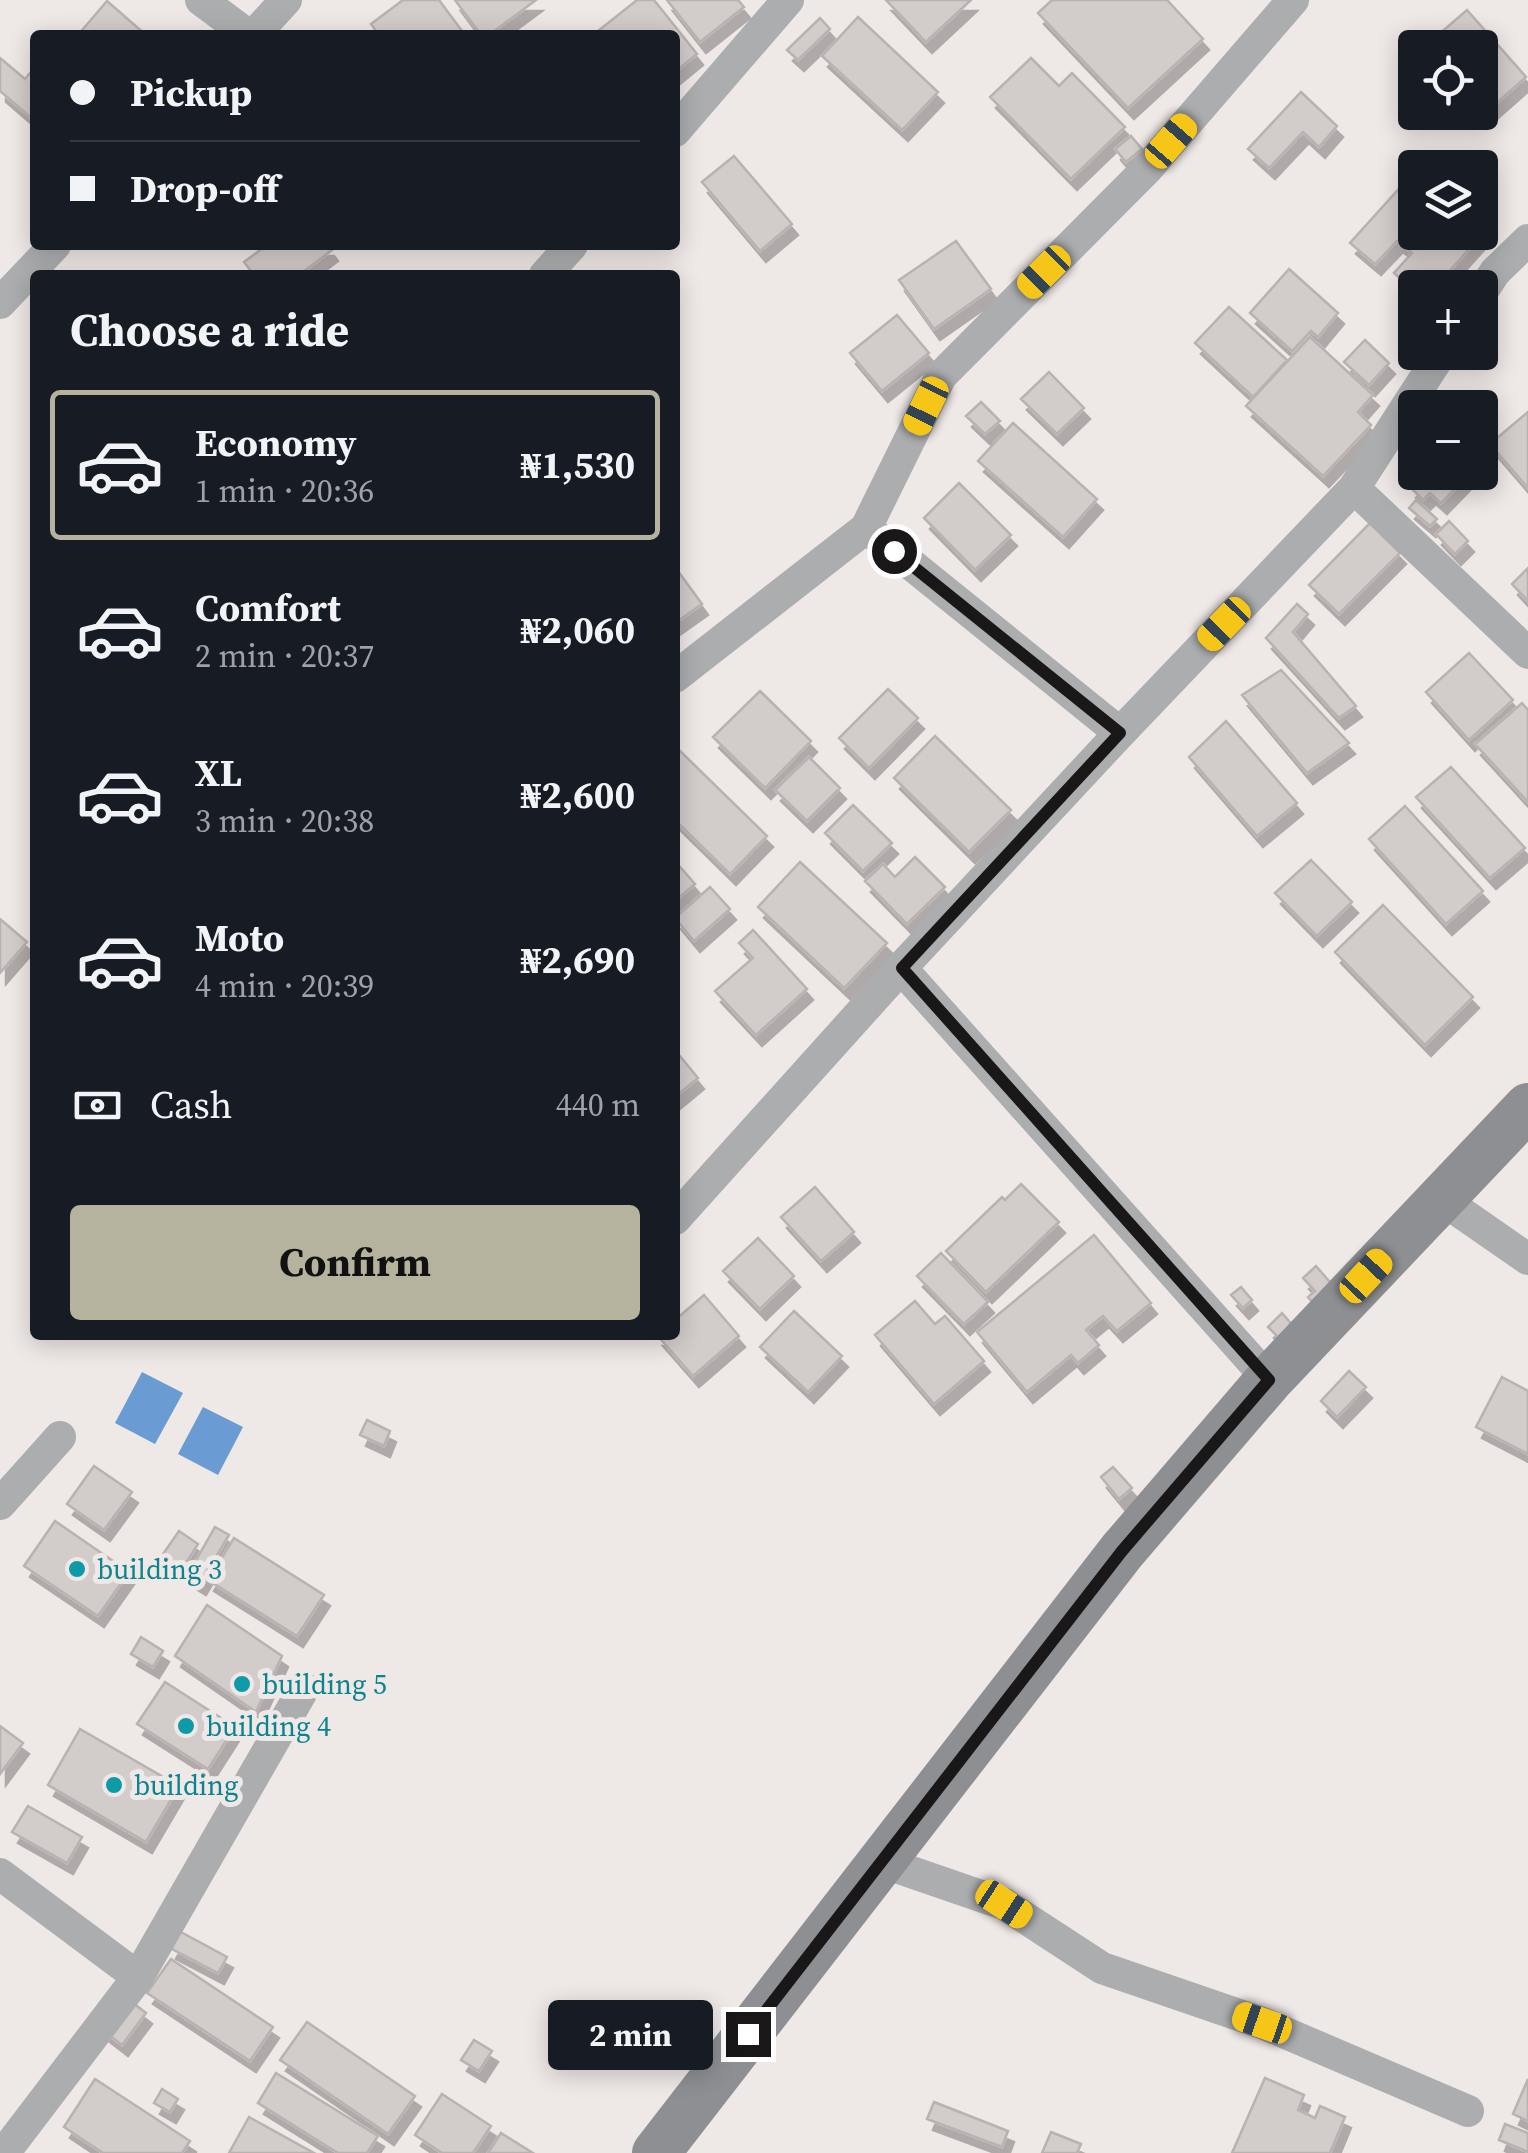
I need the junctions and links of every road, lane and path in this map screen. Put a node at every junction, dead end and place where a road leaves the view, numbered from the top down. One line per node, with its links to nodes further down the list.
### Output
1 (201, 0): 5 (street)
2 (286, 0): 6 (street)
3 (788, 0): 7 (street)
4 (1293, 0): 18 (street)
5 (243, 30)
6 (255, 30)
7 (680, 125)
8 (1528, 240): 13 (street)
9 (50, 250): 11 (street)
10 (568, 250): 12 (street)
11 (32, 270)
12 (550, 270)
13 (1497, 270)
14 (30, 272): 15 (street)
15 (0, 304)
16 (1430, 370): 17 (street)
17 (1354, 488): 19 (street); 21 (street)
18 (866, 528): 20 (street); 21 (street)
19 (1528, 652)
20 (680, 673)
21 (1120, 733): 22 (street)
22 (902, 968): 25 (street); 27 (street)
23 (1528, 1107): 24 (main road)
24 (1440, 1198): 26 (street); 27 (main road)
25 (680, 1212)
26 (1528, 1259)
27 (1269, 1380): 31 (main road)
28 (60, 1437): 29 (street)
29 (0, 1504)
30 (304, 1688): 33 (street)
31 (882, 1862): 34 (street); 35 (main road)
32 (0, 1874): 33 (street)
33 (138, 1977): 36 (street)
34 (1468, 2111)
35 (660, 2152)
36 (4, 2153)

